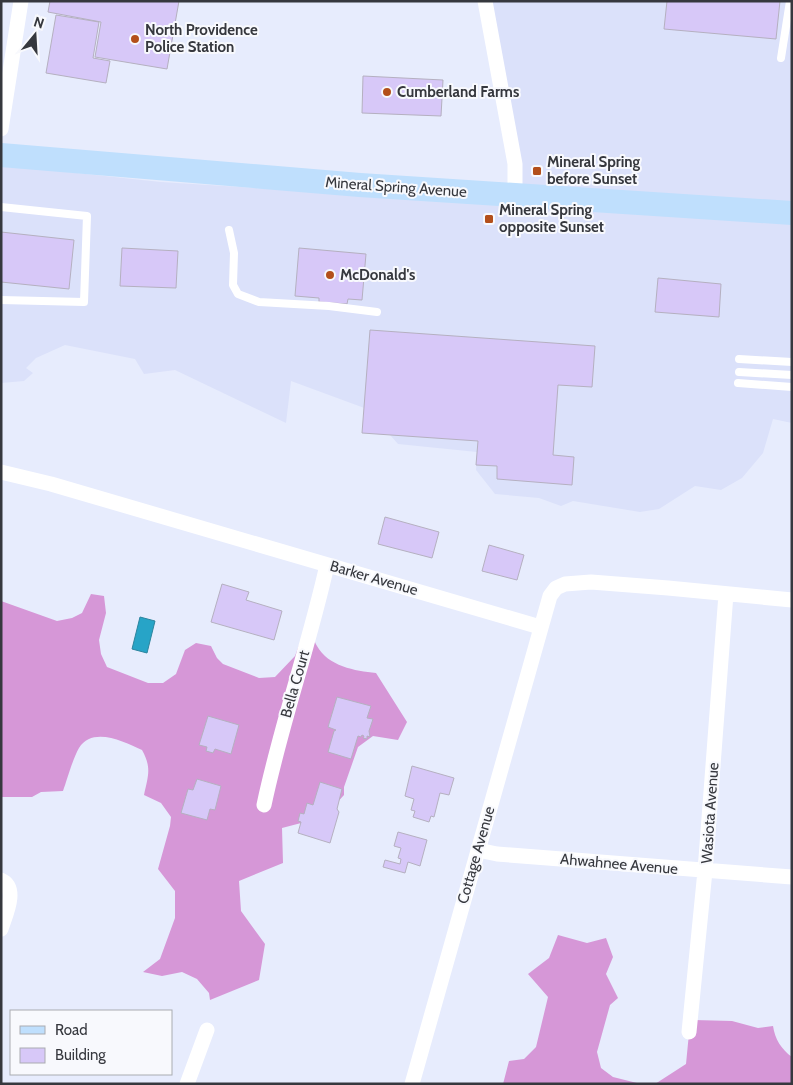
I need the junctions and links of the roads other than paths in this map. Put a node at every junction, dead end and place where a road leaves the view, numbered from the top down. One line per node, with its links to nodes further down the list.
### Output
1 (21, 1): 5 (street)
2 (485, 1): 7 (street)
3 (785, 1): 4 (lane)
4 (790, 1)
5 (1, 129)
6 (1, 155): 7 (main road, Mineral Spring Avenue)
7 (515, 196): 9 (main road, Mineral Spring Avenue)
8 (1, 207): 11 (lane)
9 (792, 213)
10 (229, 230): 12 (lane)
11 (1, 300)
12 (377, 312)
13 (739, 359): 14 (lane)
14 (792, 362)
15 (739, 372): 16 (lane)
16 (792, 375)
17 (738, 383): 18 (lane)
18 (792, 387)
19 (1, 472): 20 (street, Barker Avenue)
20 (327, 565): 23 (street, Barker Avenue); 24 (street, Bella Court)
21 (726, 594): 22 (street); 23 (street); 26 (street, Wasiota Avenue)
22 (792, 600)
23 (540, 627): 25 (street, Cottage Avenue)
24 (264, 805)
25 (478, 850): 26 (street, Ahwahnee Avenue); 33 (street, Cottage Avenue)
26 (705, 871): 27 (street, Ahwahnee Avenue); 31 (street, Wasiota Avenue)
27 (792, 876)
28 (6, 885): 29 (street)
29 (1, 929)
30 (208, 1030): 32 (street)
31 (689, 1032)
32 (187, 1084)
33 (412, 1084)

